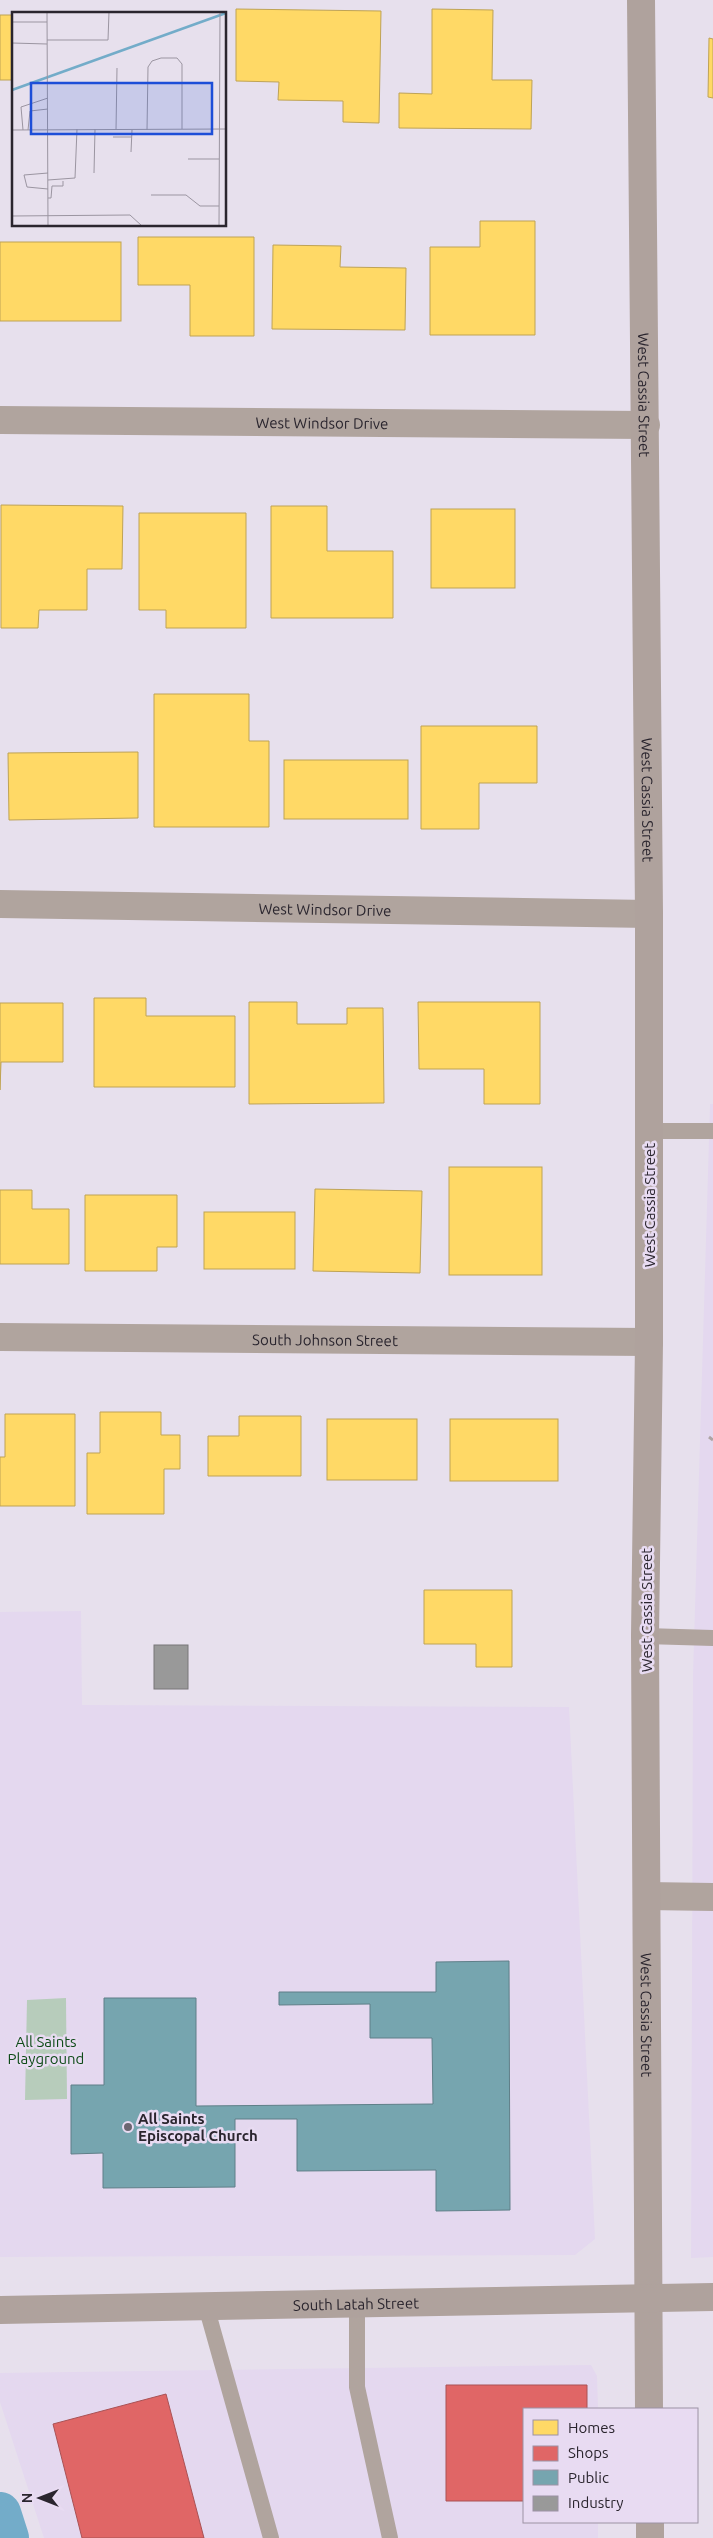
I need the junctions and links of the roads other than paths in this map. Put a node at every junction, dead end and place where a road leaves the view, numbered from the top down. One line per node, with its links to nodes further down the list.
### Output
1 (641, 0): 3 (street, West Cassia Street)
2 (0, 420): 3 (street, West Windsor Drive)
3 (646, 425): 5 (street, West Cassia Street)
4 (0, 904): 5 (street, West Windsor Drive)
5 (649, 914): 6 (street, West Cassia Street)
6 (650, 1131): 7 (lane); 9 (street, West Cassia Street)
7 (713, 1131)
8 (0, 1337): 9 (street, South Johnson Street)
9 (649, 1342): 10 (street, West Cassia Street)
10 (645, 1636): 11 (lane); 12 (street, West Cassia Street)
11 (713, 1638)
12 (647, 1896): 13 (street); 14 (street, West Cassia Street)
13 (713, 1897)
14 (649, 2297): 15 (street, South Latah Street); 16 (street, South Latah Street); 19 (street, West Cassia Street)
15 (713, 2297)
16 (357, 2303): 17 (street, South Latah Street); 22 (lane)
17 (206, 2306): 18 (street, South Latah Street); 21 (lane)
18 (0, 2310)
19 (649, 2408)
20 (650, 2523): 23 (street)
21 (271, 2538)
22 (390, 2538)
23 (650, 2538)

